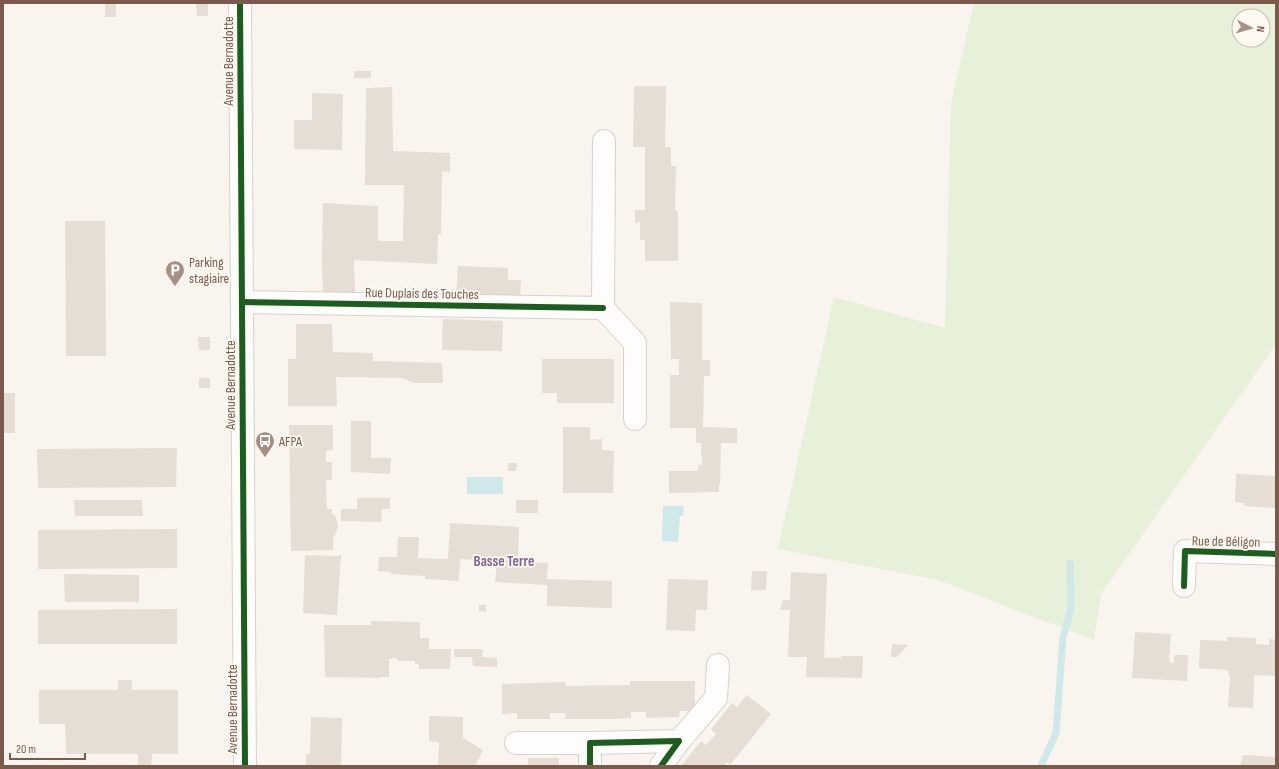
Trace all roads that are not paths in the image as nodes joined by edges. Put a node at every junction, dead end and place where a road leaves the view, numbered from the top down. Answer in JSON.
{"nodes":[{"id":1,"x":240,"y":3,"type":"edge"},
{"id":2,"x":604,"y":141,"type":"dead end"},
{"id":3,"x":242,"y":302,"type":"junction"},
{"id":4,"x":603,"y":308,"type":"junction"},
{"id":5,"x":635,"y":419,"type":"dead end"},
{"id":6,"x":1276,"y":554,"type":"edge"},
{"id":7,"x":1184,"y":586,"type":"dead end"},
{"id":8,"x":718,"y":665,"type":"dead end"},
{"id":9,"x":679,"y":741,"type":"junction"},
{"id":10,"x":516,"y":743,"type":"dead end"},
{"id":11,"x":590,"y":743,"type":"junction"},
{"id":12,"x":245,"y":766,"type":"edge"},
{"id":13,"x":590,"y":766,"type":"edge"},
{"id":14,"x":661,"y":766,"type":"edge"}],
"edges":[{"from":1,"to":3,"type":"street","name":"Avenue Bernadotte"},
{"from":2,"to":4,"type":"street"},
{"from":3,"to":4,"type":"street","name":"Rue Duplais des Touches"},
{"from":3,"to":12,"type":"street","name":"Avenue Bernadotte"},
{"from":4,"to":5,"type":"street"},
{"from":6,"to":7,"type":"street","name":"Rue de Béligon"},
{"from":8,"to":9,"type":"street"},
{"from":9,"to":11,"type":"street"},
{"from":9,"to":14,"type":"street"},
{"from":10,"to":11,"type":"street"},
{"from":11,"to":13,"type":"street"}]}
